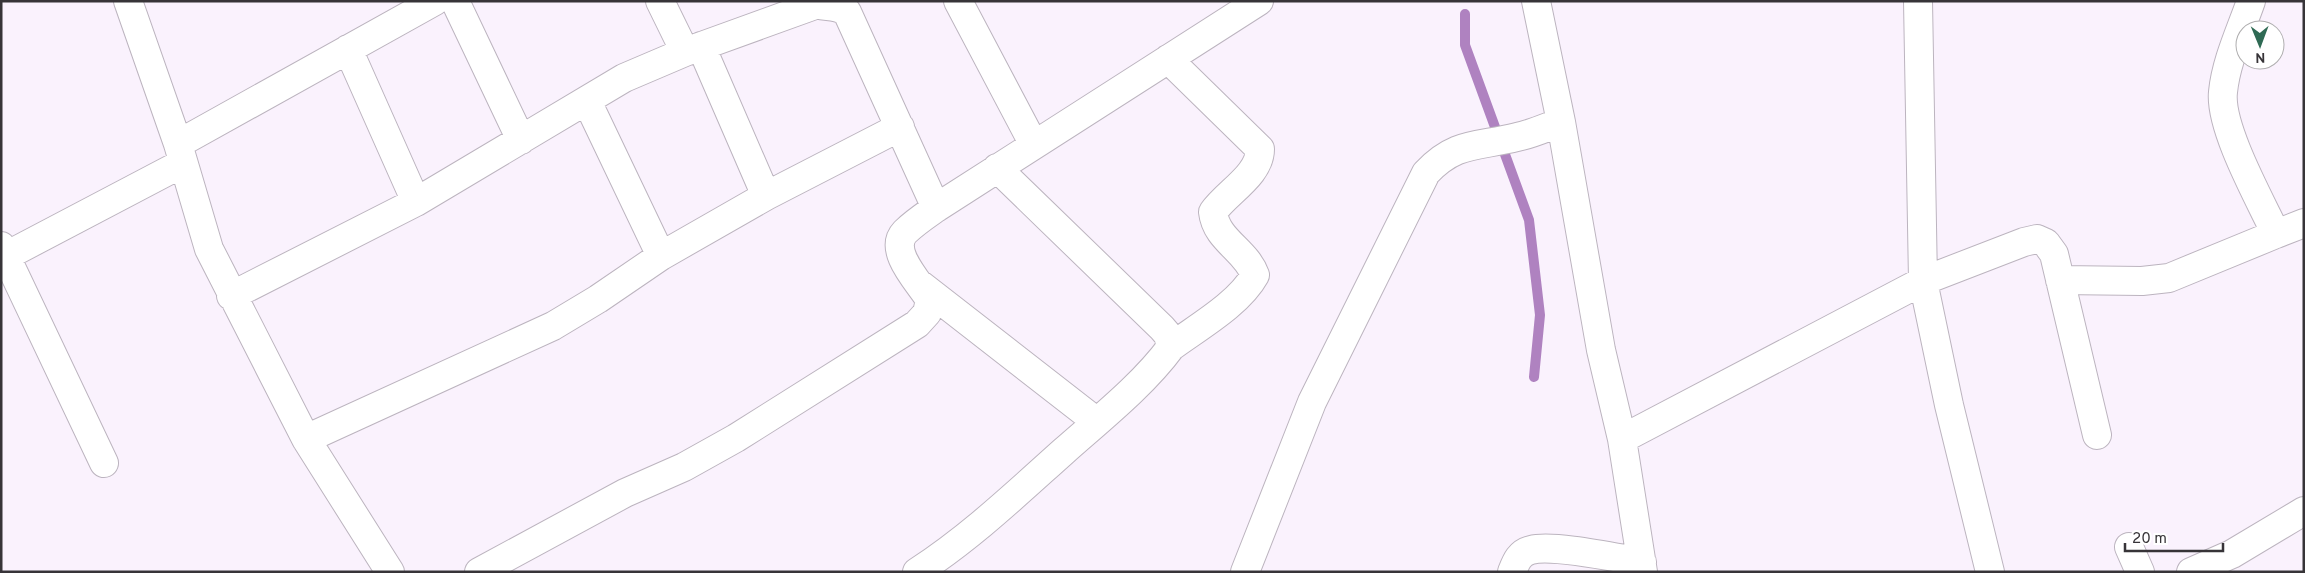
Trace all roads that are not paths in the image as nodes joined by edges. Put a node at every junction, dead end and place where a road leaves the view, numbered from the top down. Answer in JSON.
{"nodes":[{"id":1,"x":128,"y":1,"type":"edge"},
{"id":2,"x":435,"y":1,"type":"edge"},
{"id":3,"x":455,"y":1,"type":"edge"},
{"id":4,"x":660,"y":1,"type":"edge"},
{"id":5,"x":958,"y":1,"type":"edge"},
{"id":6,"x":1259,"y":1,"type":"edge"},
{"id":7,"x":1536,"y":1,"type":"edge"},
{"id":8,"x":1918,"y":1,"type":"edge"},
{"id":9,"x":2251,"y":1,"type":"edge"},
{"id":10,"x":813,"y":3,"type":"edge"},
{"id":11,"x":348,"y":49,"type":"junction"},
{"id":12,"x":693,"y":49,"type":"junction"},
{"id":13,"x":1168,"y":59,"type":"junction"},
{"id":14,"x":587,"y":101,"type":"junction"},
{"id":15,"x":1561,"y":122,"type":"junction"},
{"id":16,"x":900,"y":127,"type":"junction"},
{"id":17,"x":521,"y":140,"type":"junction"},
{"id":18,"x":1034,"y":144,"type":"junction"},
{"id":19,"x":180,"y":153,"type":"junction"},
{"id":20,"x":998,"y":168,"type":"junction"},
{"id":21,"x":766,"y":196,"type":"junction"},
{"id":22,"x":416,"y":202,"type":"junction"},
{"id":23,"x":936,"y":208,"type":"junction"},
{"id":24,"x":2304,"y":223,"type":"edge"},
{"id":25,"x":2276,"y":234,"type":"junction"},
{"id":26,"x":3,"y":254,"type":"edge"},
{"id":27,"x":661,"y":256,"type":"junction"},
{"id":28,"x":2060,"y":280,"type":"junction"},
{"id":29,"x":1923,"y":281,"type":"junction"},
{"id":30,"x":921,"y":285,"type":"junction"},
{"id":31,"x":231,"y":296,"type":"junction"},
{"id":32,"x":1171,"y":347,"type":"junction"},
{"id":33,"x":1097,"y":422,"type":"junction"},
{"id":34,"x":2097,"y":435,"type":"dead end"},
{"id":35,"x":1622,"y":438,"type":"junction"},
{"id":36,"x":306,"y":439,"type":"junction"},
{"id":37,"x":104,"y":463,"type":"dead end"},
{"id":38,"x":2304,"y":511,"type":"edge"},
{"id":39,"x":2129,"y":547,"type":"dead end"},
{"id":40,"x":510,"y":564,"type":"edge"},
{"id":41,"x":1643,"y":567,"type":"edge"},
{"id":42,"x":390,"y":572,"type":"edge"},
{"id":43,"x":478,"y":572,"type":"edge"},
{"id":44,"x":917,"y":572,"type":"edge"},
{"id":45,"x":1245,"y":572,"type":"edge"},
{"id":46,"x":1512,"y":572,"type":"edge"},
{"id":47,"x":1990,"y":572,"type":"edge"},
{"id":48,"x":2140,"y":572,"type":"edge"},
{"id":49,"x":2191,"y":572,"type":"edge"}],
"edges":[{"from":1,"to":19,"type":"street"},
{"from":2,"to":11,"type":"street"},
{"from":3,"to":17,"type":"street"},
{"from":4,"to":12,"type":"street"},
{"from":5,"to":18,"type":"street"},
{"from":6,"to":13,"type":"street"},
{"from":7,"to":15,"type":"street"},
{"from":8,"to":29,"type":"street"},
{"from":9,"to":25,"type":"street"},
{"from":10,"to":12,"type":"street"},
{"from":10,"to":16,"type":"street"},
{"from":11,"to":19,"type":"street"},
{"from":11,"to":22,"type":"street"},
{"from":12,"to":14,"type":"street"},
{"from":12,"to":21,"type":"street"},
{"from":13,"to":18,"type":"street"},
{"from":13,"to":32,"type":"street"},
{"from":14,"to":17,"type":"street"},
{"from":14,"to":27,"type":"street"},
{"from":15,"to":35,"type":"street"},
{"from":15,"to":45,"type":"street"},
{"from":16,"to":21,"type":"street"},
{"from":16,"to":23,"type":"street"},
{"from":17,"to":22,"type":"street"},
{"from":18,"to":20,"type":"street"},
{"from":19,"to":26,"type":"street"},
{"from":19,"to":31,"type":"street"},
{"from":20,"to":23,"type":"street"},
{"from":20,"to":32,"type":"street"},
{"from":21,"to":27,"type":"street"},
{"from":22,"to":31,"type":"street"},
{"from":23,"to":30,"type":"street"},
{"from":24,"to":25,"type":"street"},
{"from":25,"to":28,"type":"street"},
{"from":26,"to":37,"type":"street"},
{"from":27,"to":36,"type":"street"},
{"from":28,"to":29,"type":"street"},
{"from":28,"to":34,"type":"street"},
{"from":29,"to":35,"type":"street"},
{"from":29,"to":47,"type":"street"},
{"from":30,"to":33,"type":"street"},
{"from":30,"to":40,"type":"street"},
{"from":31,"to":36,"type":"street"},
{"from":32,"to":33,"type":"street"},
{"from":33,"to":44,"type":"street"},
{"from":35,"to":41,"type":"street"},
{"from":36,"to":42,"type":"street"},
{"from":38,"to":49,"type":"street"},
{"from":39,"to":48,"type":"street"},
{"from":40,"to":43,"type":"street"},
{"from":41,"to":46,"type":"street"}]}
